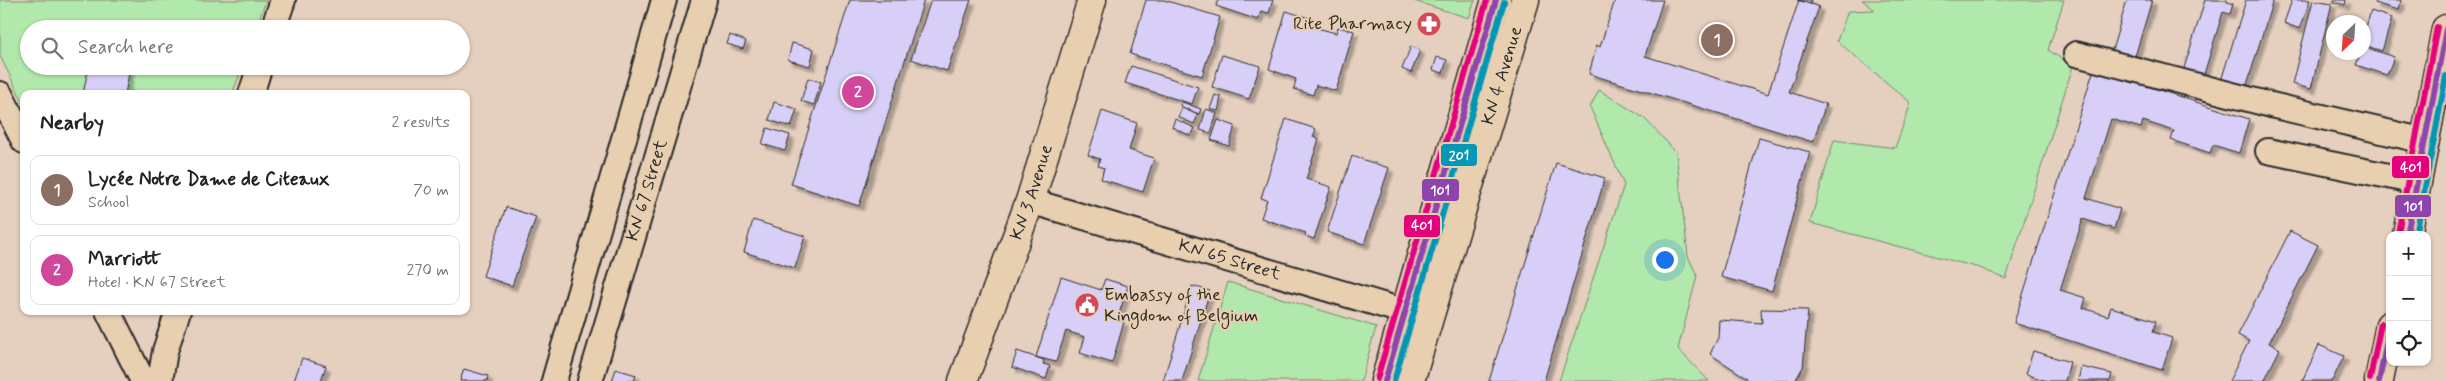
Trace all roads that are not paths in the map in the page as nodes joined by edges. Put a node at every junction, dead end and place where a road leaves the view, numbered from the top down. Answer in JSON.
{"nodes":[{"id":1,"x":282,"y":0,"type":"edge"},
{"id":2,"x":664,"y":0,"type":"edge"},
{"id":3,"x":704,"y":0,"type":"edge"},
{"id":4,"x":1092,"y":0,"type":"edge"},
{"id":5,"x":1496,"y":0,"type":"edge"},
{"id":6,"x":1525,"y":0,"type":"edge"},
{"id":7,"x":276,"y":20,"type":"edge"},
{"id":8,"x":2446,"y":29,"type":"edge"},
{"id":9,"x":2076,"y":54,"type":"dead end"},
{"id":10,"x":257,"y":75,"type":"edge"},
{"id":11,"x":252,"y":90,"type":"edge"},
{"id":12,"x":0,"y":94,"type":"edge"},
{"id":13,"x":2439,"y":106,"type":"edge"},
{"id":14,"x":20,"y":134,"type":"edge"},
{"id":15,"x":2425,"y":141,"type":"junction"},
{"id":16,"x":2268,"y":151,"type":"dead end"},
{"id":17,"x":1463,"y":155,"type":"junction"},
{"id":18,"x":2417,"y":182,"type":"junction"},
{"id":19,"x":1030,"y":201,"type":"junction"},
{"id":20,"x":2408,"y":231,"type":"edge"},
{"id":21,"x":110,"y":315,"type":"edge"},
{"id":22,"x":177,"y":315,"type":"edge"},
{"id":23,"x":1416,"y":315,"type":"junction"},
{"id":24,"x":2386,"y":345,"type":"edge"},
{"id":25,"x":142,"y":381,"type":"edge"},
{"id":26,"x":160,"y":381,"type":"edge"},
{"id":27,"x":554,"y":381,"type":"edge"},
{"id":28,"x":590,"y":381,"type":"edge"},
{"id":29,"x":963,"y":381,"type":"edge"},
{"id":30,"x":1384,"y":381,"type":"edge"},
{"id":31,"x":1410,"y":381,"type":"edge"},
{"id":32,"x":2379,"y":381,"type":"edge"}],
"edges":[{"from":1,"to":7,"type":"street"},
{"from":2,"to":27,"type":"street","name":"KN 67 Street"},
{"from":3,"to":28,"type":"street","name":"KN 67 Street"},
{"from":4,"to":19,"type":"main road","name":"KN 3 Avenue"},
{"from":5,"to":17,"type":"main road","name":"KN 4 Avenue"},
{"from":6,"to":17,"type":"main road","name":"KN 4 Avenue"},
{"from":8,"to":13,"type":"main road"},
{"from":9,"to":15,"type":"street"},
{"from":10,"to":11,"type":"street"},
{"from":12,"to":14,"type":"street"},
{"from":13,"to":15,"type":"main road"},
{"from":15,"to":18,"type":"main road"},
{"from":16,"to":18,"type":"street"},
{"from":17,"to":23,"type":"main road","name":"KN 4 Avenue"},
{"from":18,"to":20,"type":"main road"},
{"from":19,"to":23,"type":"street","name":"KN 65 Street"},
{"from":19,"to":29,"type":"main road","name":"KN 3 Avenue"},
{"from":21,"to":25,"type":"street"},
{"from":22,"to":26,"type":"street"},
{"from":23,"to":30,"type":"main road","name":"KN 4 Avenue"},
{"from":23,"to":31,"type":"main road","name":"KN 4 Avenue"},
{"from":24,"to":32,"type":"main road"}]}
